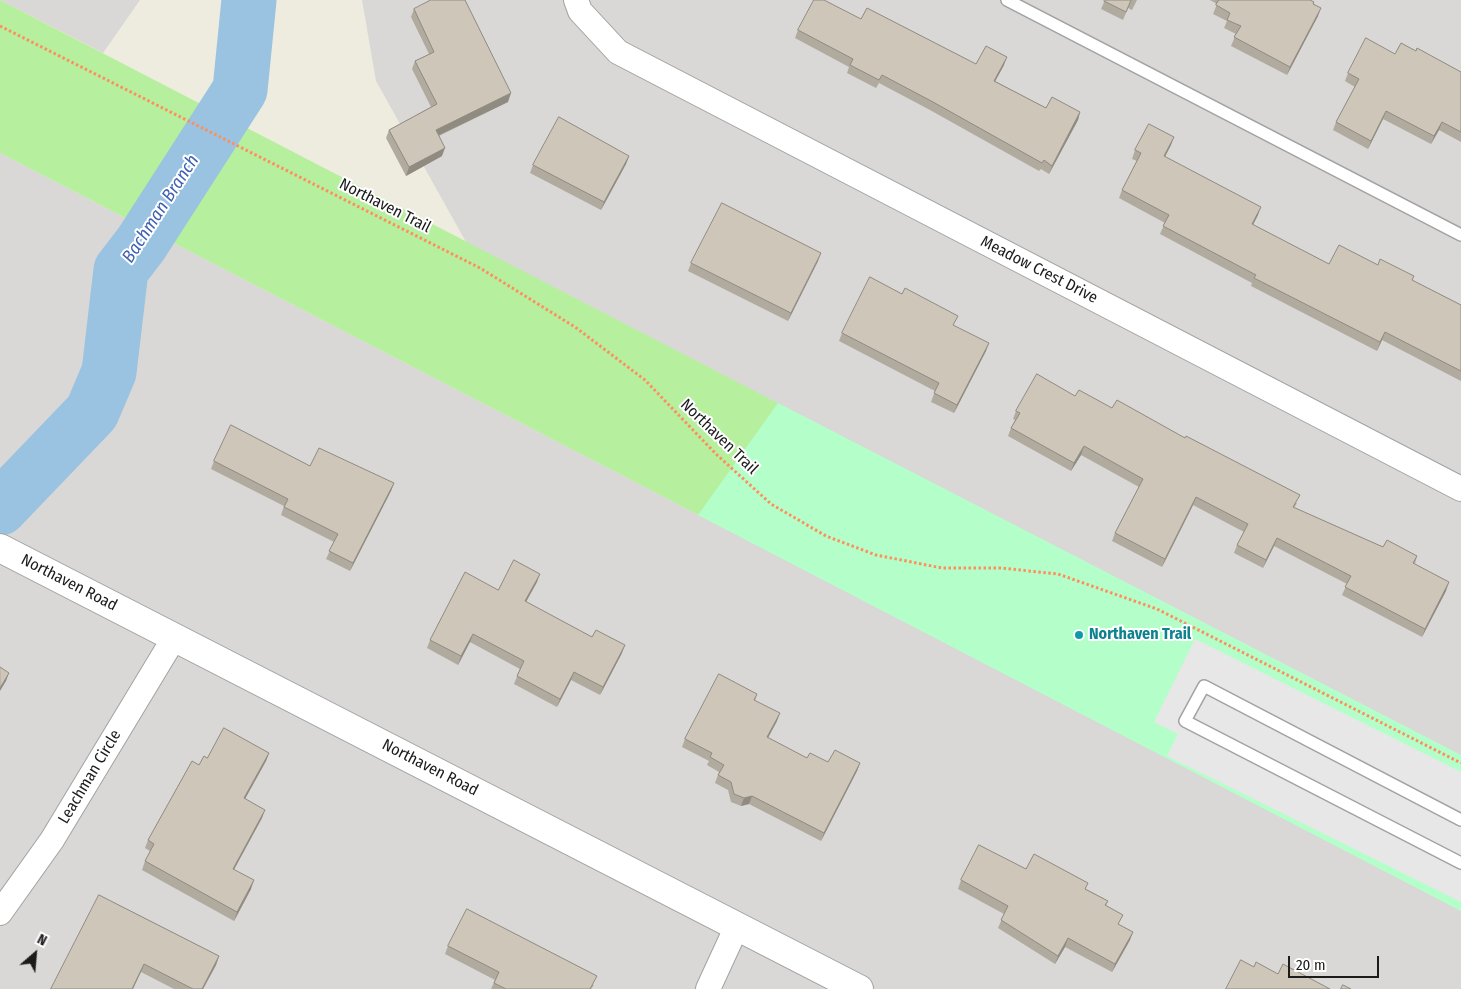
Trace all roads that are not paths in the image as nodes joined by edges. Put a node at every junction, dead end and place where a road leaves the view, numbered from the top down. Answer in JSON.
{"nodes":[{"id":1,"x":576,"y":0,"type":"edge"},
{"id":2,"x":1007,"y":0,"type":"edge"},
{"id":3,"x":1461,"y":235,"type":"edge"},
{"id":4,"x":1461,"y":489,"type":"edge"},
{"id":5,"x":0,"y":548,"type":"edge"},
{"id":6,"x":174,"y":638,"type":"junction"},
{"id":7,"x":1461,"y":820,"type":"edge"},
{"id":8,"x":1461,"y":864,"type":"edge"},
{"id":9,"x":0,"y":913,"type":"edge"},
{"id":10,"x":737,"y":926,"type":"junction"},
{"id":11,"x":708,"y":989,"type":"edge"},
{"id":12,"x":859,"y":989,"type":"edge"}],
"edges":[{"from":1,"to":4,"type":"street","name":"Meadow Crest Drive"},
{"from":2,"to":3,"type":"lane"},
{"from":5,"to":6,"type":"street","name":"Northaven Road"},
{"from":6,"to":9,"type":"street","name":"Leachman Circle"},
{"from":6,"to":10,"type":"street","name":"Northaven Road"},
{"from":7,"to":8,"type":"lane"},
{"from":10,"to":11,"type":"street"},
{"from":10,"to":12,"type":"street","name":"Northaven Road"}]}
